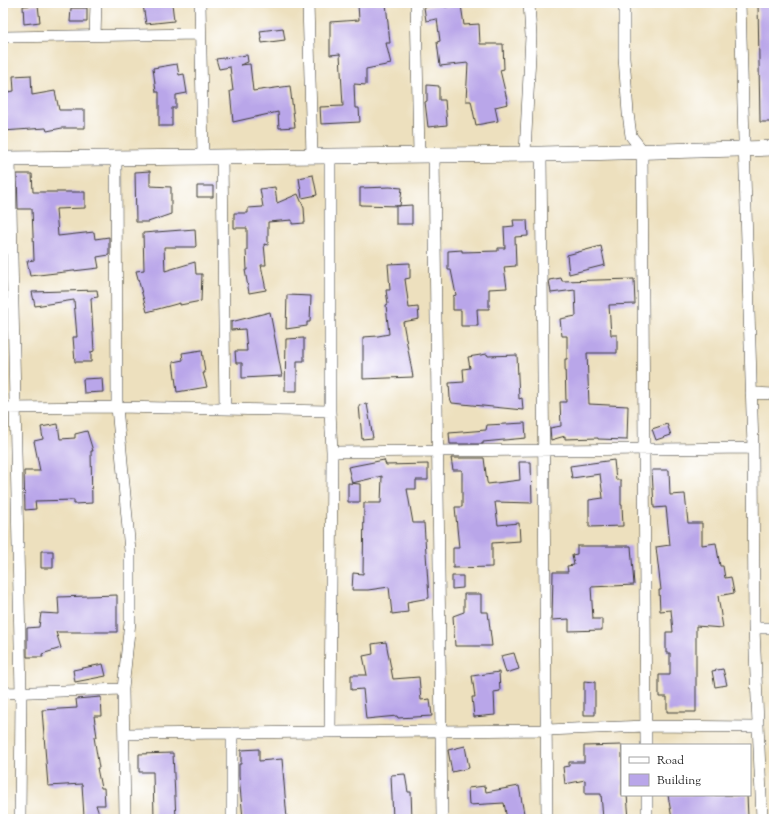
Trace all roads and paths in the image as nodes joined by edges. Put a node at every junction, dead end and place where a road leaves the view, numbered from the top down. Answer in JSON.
{"nodes":[{"id":1,"x":96,"y":3,"type":"edge"},
{"id":2,"x":200,"y":3,"type":"edge"},
{"id":3,"x":308,"y":3,"type":"edge"},
{"id":4,"x":416,"y":3,"type":"edge"},
{"id":5,"x":529,"y":3,"type":"edge"},
{"id":6,"x":624,"y":3,"type":"edge"},
{"id":7,"x":740,"y":3,"type":"edge"},
{"id":8,"x":200,"y":34,"type":"junction"},
{"id":9,"x":96,"y":36,"type":"junction"},
{"id":10,"x":3,"y":37,"type":"edge"},
{"id":11,"x":743,"y":148,"type":"junction"},
{"id":12,"x":774,"y":148,"type":"edge"},
{"id":13,"x":642,"y":150,"type":"junction"},
{"id":14,"x":525,"y":153,"type":"junction"},
{"id":15,"x":434,"y":154,"type":"junction"},
{"id":16,"x":541,"y":154,"type":"junction"},
{"id":17,"x":330,"y":155,"type":"junction"},
{"id":18,"x":419,"y":155,"type":"junction"},
{"id":19,"x":203,"y":156,"type":"junction"},
{"id":20,"x":222,"y":156,"type":"junction"},
{"id":21,"x":312,"y":156,"type":"junction"},
{"id":22,"x":116,"y":158,"type":"junction"},
{"id":23,"x":7,"y":159,"type":"edge"},
{"id":24,"x":751,"y":393,"type":"junction"},
{"id":25,"x":774,"y":394,"type":"edge"},
{"id":26,"x":117,"y":407,"type":"junction"},
{"id":27,"x":9,"y":408,"type":"edge"},
{"id":28,"x":225,"y":409,"type":"junction"},
{"id":29,"x":330,"y":411,"type":"junction"},
{"id":30,"x":644,"y":448,"type":"junction"},
{"id":31,"x":754,"y":448,"type":"junction"},
{"id":32,"x":544,"y":450,"type":"junction"},
{"id":33,"x":332,"y":452,"type":"junction"},
{"id":34,"x":439,"y":453,"type":"junction"},
{"id":35,"x":754,"y":628,"type":"junction"},
{"id":36,"x":774,"y":628,"type":"edge"},
{"id":37,"x":123,"y":689,"type":"junction"},
{"id":38,"x":3,"y":693,"type":"edge"},
{"id":39,"x":21,"y":693,"type":"junction"},
{"id":40,"x":646,"y":726,"type":"junction"},
{"id":41,"x":757,"y":727,"type":"junction"},
{"id":42,"x":442,"y":730,"type":"junction"},
{"id":43,"x":547,"y":730,"type":"junction"},
{"id":44,"x":330,"y":732,"type":"junction"},
{"id":45,"x":232,"y":733,"type":"junction"},
{"id":46,"x":124,"y":734,"type":"junction"},
{"id":47,"x":646,"y":744,"type":"edge"},
{"id":48,"x":647,"y":796,"type":"edge"},
{"id":49,"x":20,"y":819,"type":"edge"},
{"id":50,"x":125,"y":819,"type":"edge"},
{"id":51,"x":232,"y":819,"type":"edge"},
{"id":52,"x":442,"y":819,"type":"edge"},
{"id":53,"x":547,"y":819,"type":"edge"},
{"id":54,"x":647,"y":819,"type":"edge"},
{"id":55,"x":762,"y":819,"type":"edge"}],
"edges":[{"from":1,"to":9,"type":"street"},
{"from":2,"to":8,"type":"street"},
{"from":3,"to":21,"type":"street"},
{"from":4,"to":18,"type":"street"},
{"from":5,"to":14,"type":"street"},
{"from":6,"to":13,"type":"street"},
{"from":7,"to":11,"type":"street"},
{"from":8,"to":9,"type":"street"},
{"from":8,"to":19,"type":"street"},
{"from":9,"to":10,"type":"street"},
{"from":11,"to":12,"type":"street"},
{"from":11,"to":13,"type":"street"},
{"from":11,"to":24,"type":"street"},
{"from":13,"to":16,"type":"street"},
{"from":13,"to":30,"type":"street"},
{"from":14,"to":15,"type":"street"},
{"from":14,"to":16,"type":"street"},
{"from":15,"to":18,"type":"street"},
{"from":15,"to":34,"type":"street"},
{"from":16,"to":32,"type":"street"},
{"from":17,"to":18,"type":"street"},
{"from":17,"to":21,"type":"street"},
{"from":17,"to":29,"type":"street"},
{"from":19,"to":20,"type":"street"},
{"from":19,"to":22,"type":"street"},
{"from":20,"to":21,"type":"street"},
{"from":20,"to":28,"type":"street"},
{"from":22,"to":23,"type":"street"},
{"from":22,"to":26,"type":"street"},
{"from":23,"to":27,"type":"street"},
{"from":24,"to":25,"type":"street"},
{"from":24,"to":31,"type":"street"},
{"from":26,"to":27,"type":"street"},
{"from":26,"to":28,"type":"street"},
{"from":26,"to":37,"type":"street"},
{"from":27,"to":39,"type":"street"},
{"from":28,"to":29,"type":"street"},
{"from":29,"to":33,"type":"street"},
{"from":30,"to":31,"type":"street"},
{"from":30,"to":32,"type":"street"},
{"from":30,"to":40,"type":"street"},
{"from":31,"to":35,"type":"street"},
{"from":32,"to":34,"type":"street"},
{"from":32,"to":43,"type":"street"},
{"from":33,"to":34,"type":"street"},
{"from":33,"to":44,"type":"street"},
{"from":34,"to":42,"type":"street"},
{"from":35,"to":36,"type":"street"},
{"from":35,"to":41,"type":"street"},
{"from":37,"to":39,"type":"street"},
{"from":37,"to":46,"type":"street"},
{"from":38,"to":39,"type":"street"},
{"from":39,"to":49,"type":"street"},
{"from":40,"to":41,"type":"street"},
{"from":40,"to":43,"type":"street"},
{"from":40,"to":47,"type":"street"},
{"from":41,"to":55,"type":"street"},
{"from":42,"to":43,"type":"street"},
{"from":42,"to":44,"type":"street"},
{"from":42,"to":52,"type":"street"},
{"from":43,"to":53,"type":"street"},
{"from":44,"to":45,"type":"street"},
{"from":45,"to":46,"type":"street"},
{"from":45,"to":51,"type":"street"},
{"from":46,"to":50,"type":"street"},
{"from":48,"to":54,"type":"street"}]}
